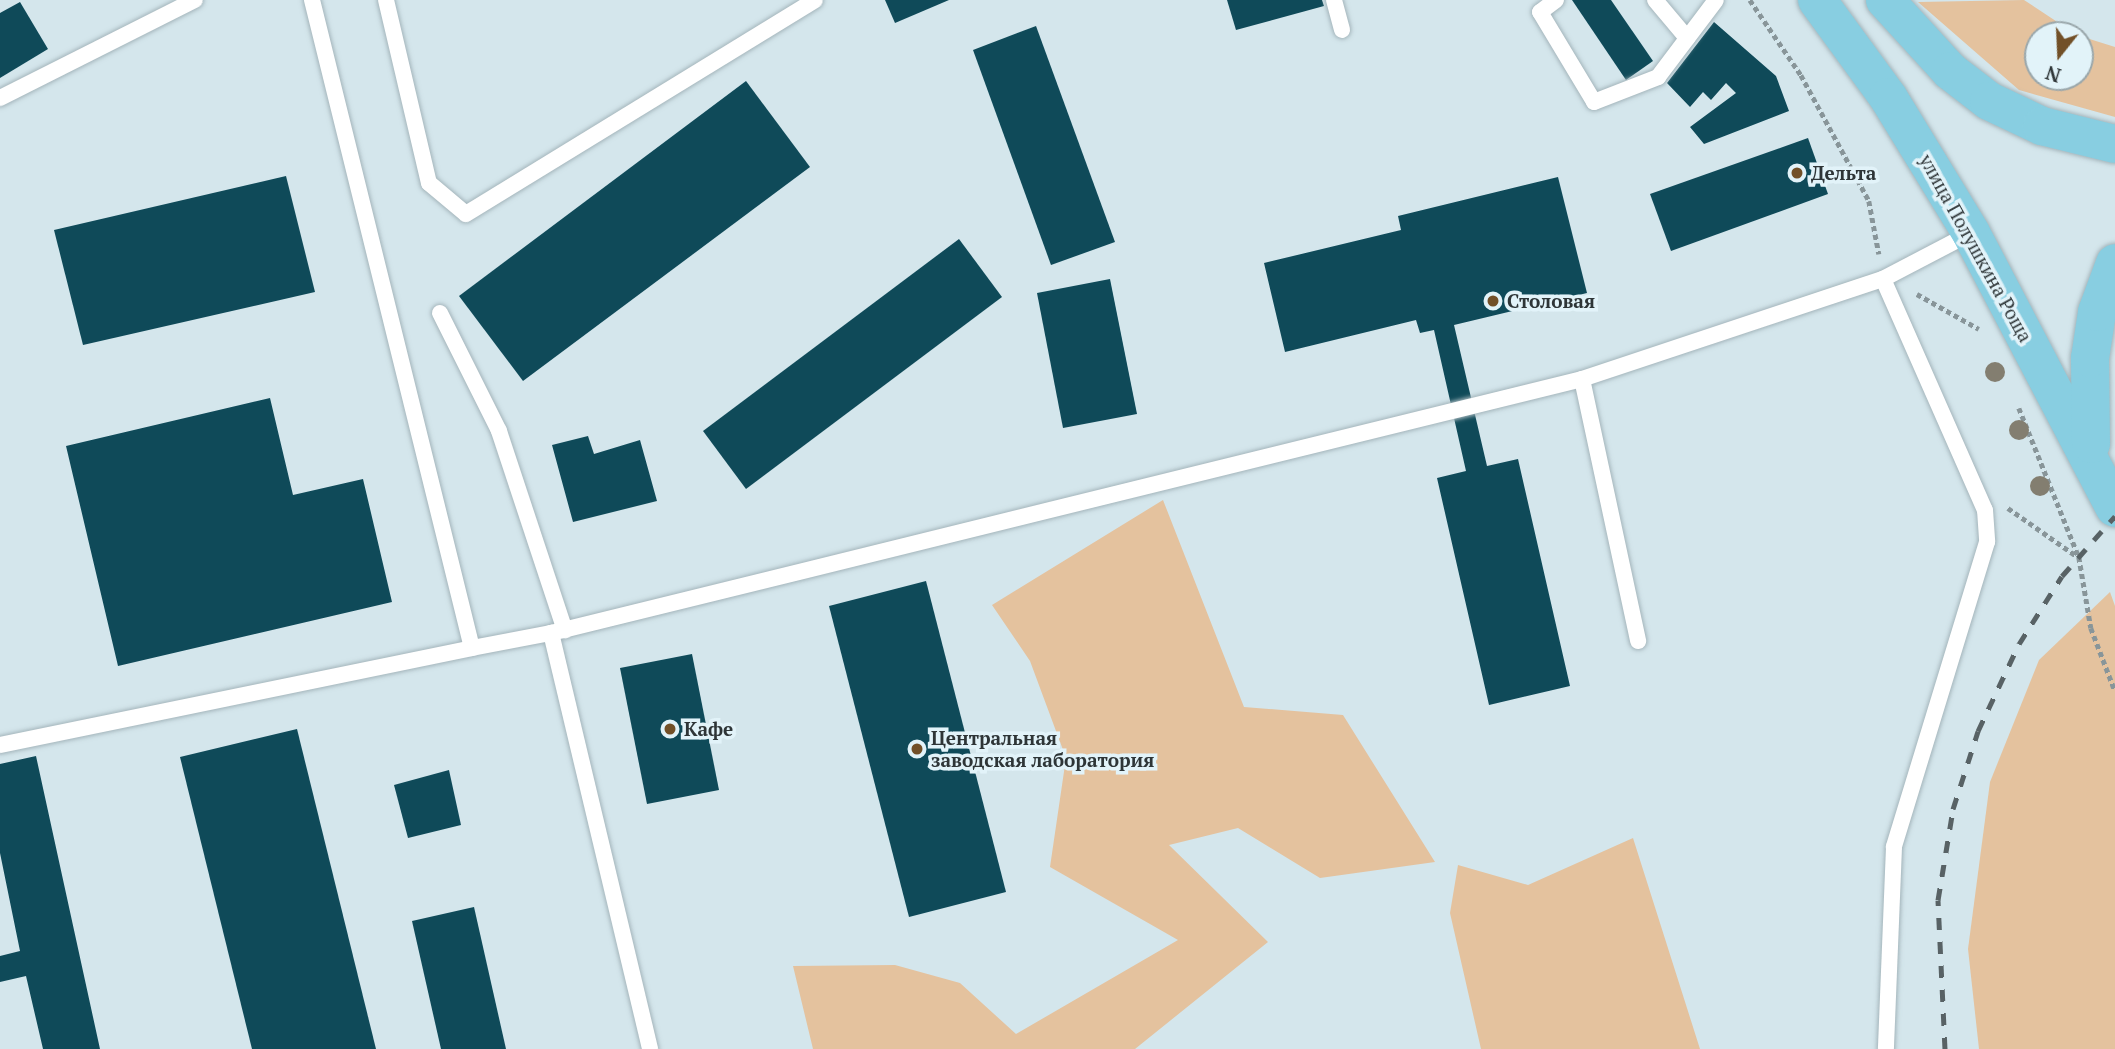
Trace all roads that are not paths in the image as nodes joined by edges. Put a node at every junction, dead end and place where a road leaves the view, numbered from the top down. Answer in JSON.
{"nodes":[{"id":1,"x":195,"y":0,"type":"edge"},
{"id":2,"x":312,"y":0,"type":"edge"},
{"id":3,"x":386,"y":0,"type":"edge"},
{"id":4,"x":816,"y":0,"type":"edge"},
{"id":5,"x":1334,"y":0,"type":"edge"},
{"id":6,"x":1556,"y":0,"type":"edge"},
{"id":7,"x":1655,"y":0,"type":"edge"},
{"id":8,"x":1716,"y":0,"type":"edge"},
{"id":9,"x":1817,"y":0,"type":"edge"},
{"id":10,"x":1885,"y":0,"type":"edge"},
{"id":11,"x":1342,"y":30,"type":"dead end"},
{"id":12,"x":1687,"y":38,"type":"junction"},
{"id":13,"x":0,"y":98,"type":"edge"},
{"id":14,"x":2115,"y":144,"type":"edge"},
{"id":15,"x":1971,"y":233,"type":"junction"},
{"id":16,"x":2115,"y":262,"type":"edge"},
{"id":17,"x":1884,"y":279,"type":"junction"},
{"id":18,"x":440,"y":313,"type":"dead end"},
{"id":19,"x":1582,"y":379,"type":"junction"},
{"id":20,"x":2092,"y":456,"type":"junction"},
{"id":21,"x":2115,"y":508,"type":"edge"},
{"id":22,"x":558,"y":631,"type":"junction"},
{"id":23,"x":1638,"y":641,"type":"dead end"},
{"id":24,"x":472,"y":648,"type":"junction"},
{"id":25,"x":0,"y":745,"type":"edge"},
{"id":26,"x":650,"y":1049,"type":"edge"},
{"id":27,"x":1886,"y":1049,"type":"edge"}],
"edges":[{"from":1,"to":13,"type":"lane"},
{"from":2,"to":24,"type":"lane"},
{"from":3,"to":4,"type":"lane"},
{"from":5,"to":11,"type":"lane"},
{"from":6,"to":12,"type":"lane"},
{"from":7,"to":12,"type":"lane"},
{"from":8,"to":12,"type":"lane"},
{"from":9,"to":15,"type":"main road","name":"улица Полушкина Роща"},
{"from":10,"to":14,"type":"main road"},
{"from":15,"to":17,"type":"lane"},
{"from":15,"to":20,"type":"main road","name":"улица Полушкина Роща"},
{"from":16,"to":20,"type":"main road"},
{"from":17,"to":19,"type":"lane"},
{"from":17,"to":27,"type":"lane"},
{"from":18,"to":22,"type":"lane"},
{"from":19,"to":22,"type":"lane"},
{"from":19,"to":23,"type":"lane"},
{"from":20,"to":21,"type":"main road","name":"улица Полушкина Роща"},
{"from":22,"to":24,"type":"lane"},
{"from":22,"to":26,"type":"lane"},
{"from":24,"to":25,"type":"lane"}]}
